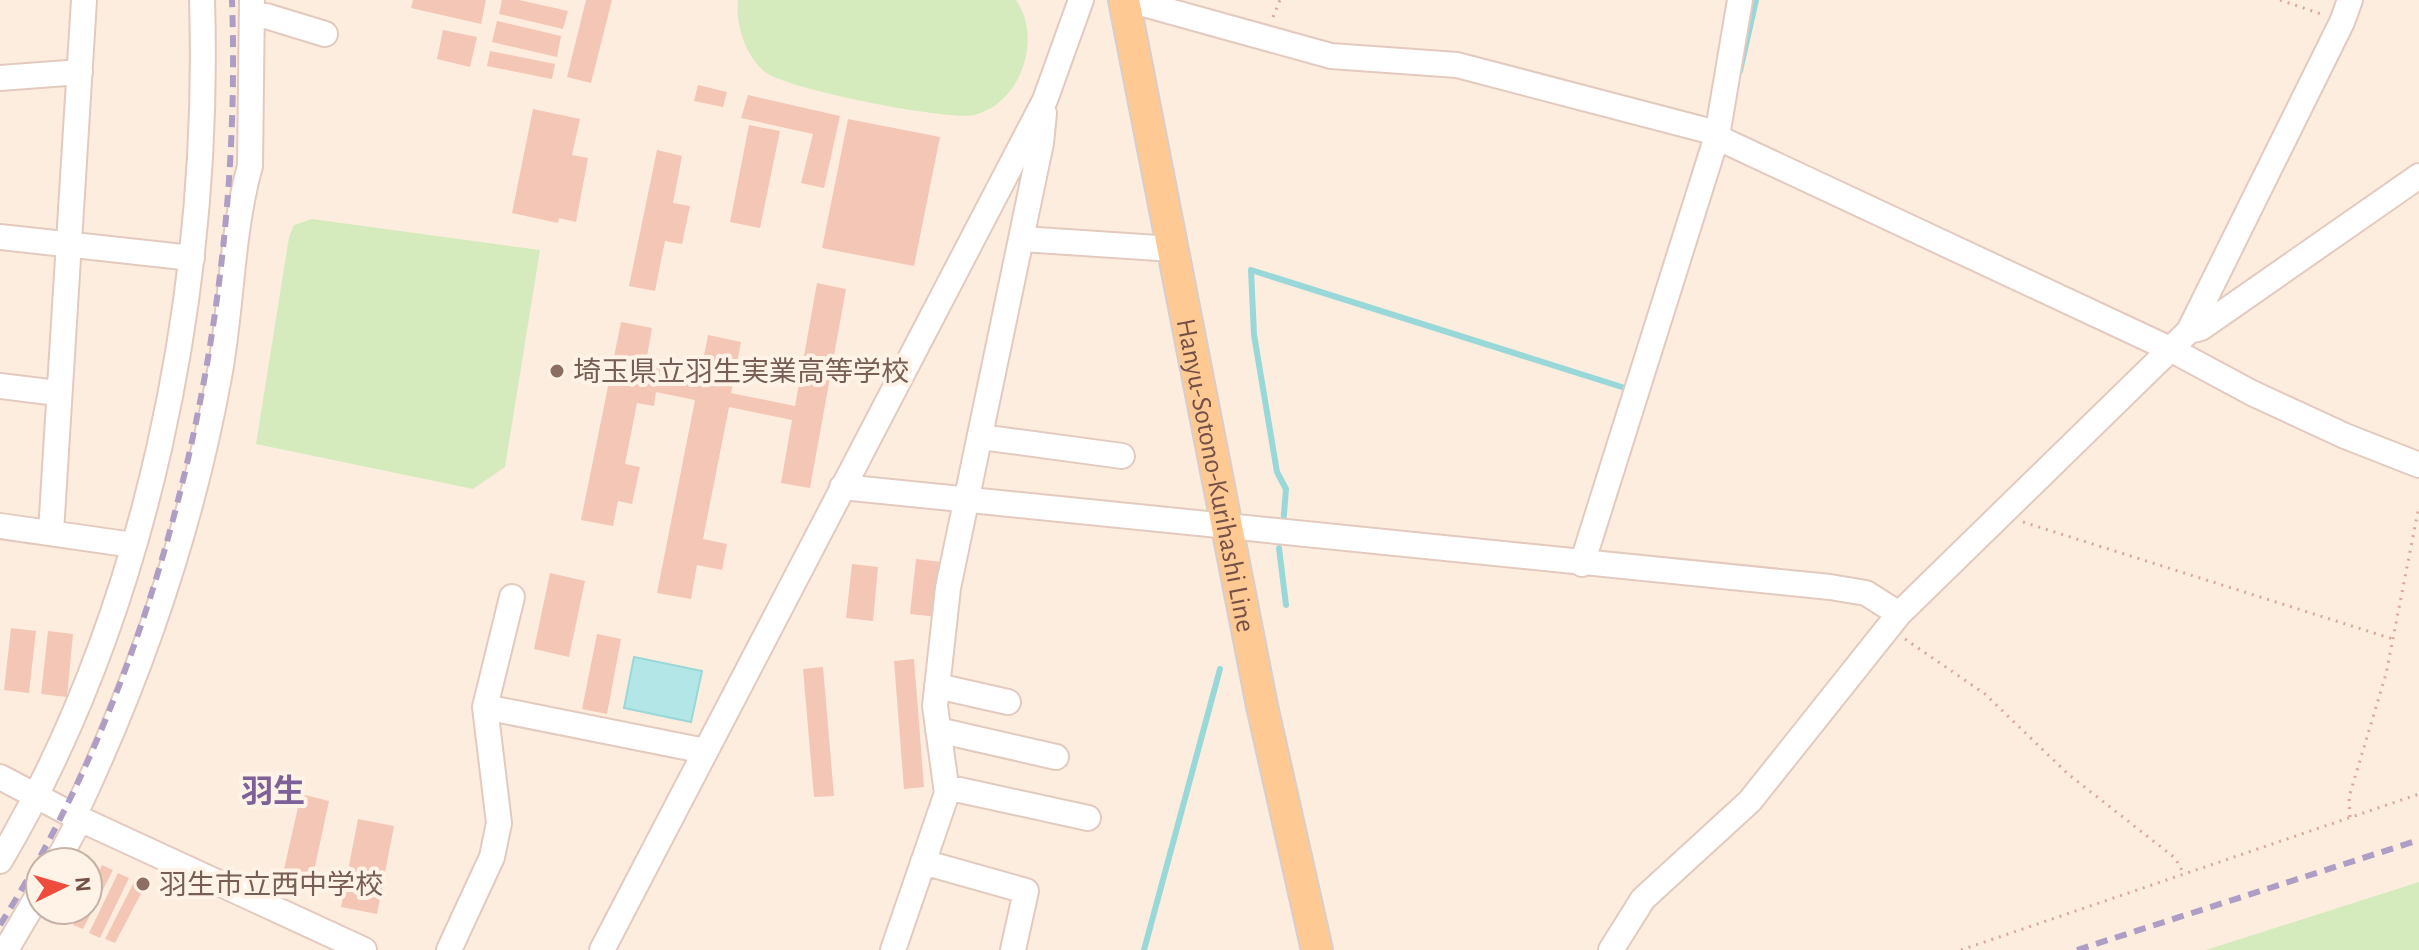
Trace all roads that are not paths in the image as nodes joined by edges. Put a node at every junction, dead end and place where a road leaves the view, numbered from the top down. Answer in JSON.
{"nodes":[{"id":1,"x":84,"y":0,"type":"edge"},
{"id":2,"x":202,"y":0,"type":"edge"},
{"id":3,"x":1081,"y":0,"type":"edge"},
{"id":4,"x":1126,"y":0,"type":"edge"},
{"id":5,"x":1740,"y":0,"type":"edge"},
{"id":6,"x":252,"y":8,"type":"edge"},
{"id":7,"x":2346,"y":11,"type":"edge"},
{"id":8,"x":325,"y":34,"type":"dead end"},
{"id":9,"x":80,"y":72,"type":"junction"},
{"id":10,"x":0,"y":78,"type":"edge"},
{"id":11,"x":1045,"y":100,"type":"junction"},
{"id":12,"x":1717,"y":136,"type":"junction"},
{"id":13,"x":2419,"y":176,"type":"edge"},
{"id":14,"x":0,"y":237,"type":"edge"},
{"id":15,"x":1022,"y":239,"type":"junction"},
{"id":16,"x":68,"y":244,"type":"junction"},
{"id":17,"x":1173,"y":249,"type":"junction"},
{"id":18,"x":192,"y":258,"type":"junction"},
{"id":19,"x":2189,"y":331,"type":"junction"},
{"id":20,"x":2172,"y":350,"type":"junction"},
{"id":21,"x":0,"y":386,"type":"edge"},
{"id":22,"x":57,"y":393,"type":"junction"},
{"id":23,"x":981,"y":437,"type":"junction"},
{"id":24,"x":1122,"y":456,"type":"dead end"},
{"id":25,"x":2419,"y":465,"type":"edge"},
{"id":26,"x":842,"y":487,"type":"junction"},
{"id":27,"x":968,"y":500,"type":"junction"},
{"id":28,"x":0,"y":526,"type":"edge"},
{"id":29,"x":1227,"y":528,"type":"junction"},
{"id":30,"x":51,"y":532,"type":"junction"},
{"id":31,"x":133,"y":545,"type":"junction"},
{"id":32,"x":1582,"y":564,"type":"junction"},
{"id":33,"x":512,"y":597,"type":"dead end"},
{"id":34,"x":1894,"y":621,"type":"junction"},
{"id":35,"x":937,"y":686,"type":"junction"},
{"id":36,"x":1008,"y":702,"type":"dead end"},
{"id":37,"x":485,"y":707,"type":"junction"},
{"id":38,"x":938,"y":730,"type":"junction"},
{"id":39,"x":705,"y":751,"type":"junction"},
{"id":40,"x":1056,"y":757,"type":"dead end"},
{"id":41,"x":0,"y":777,"type":"edge"},
{"id":42,"x":946,"y":787,"type":"junction"},
{"id":43,"x":38,"y":796,"type":"junction"},
{"id":44,"x":77,"y":818,"type":"junction"},
{"id":45,"x":1088,"y":818,"type":"dead end"},
{"id":46,"x":64,"y":846,"type":"edge"},
{"id":47,"x":0,"y":861,"type":"edge"},
{"id":48,"x":923,"y":862,"type":"junction"},
{"id":49,"x":24,"y":919,"type":"edge"},
{"id":50,"x":6,"y":950,"type":"edge"},
{"id":51,"x":364,"y":950,"type":"edge"},
{"id":52,"x":449,"y":950,"type":"edge"},
{"id":53,"x":602,"y":950,"type":"edge"},
{"id":54,"x":893,"y":950,"type":"edge"},
{"id":55,"x":1013,"y":950,"type":"edge"},
{"id":56,"x":1317,"y":950,"type":"edge"},
{"id":57,"x":1611,"y":950,"type":"edge"}],
"edges":[{"from":1,"to":9,"type":"street"},
{"from":2,"to":18,"type":"street"},
{"from":3,"to":11,"type":"street"},
{"from":4,"to":12,"type":"street"},
{"from":4,"to":17,"type":"main road","name":"Hanyu-Sotono-Kurihashi Line"},
{"from":5,"to":12,"type":"street"},
{"from":6,"to":8,"type":"street"},
{"from":6,"to":44,"type":"street"},
{"from":7,"to":19,"type":"street"},
{"from":9,"to":10,"type":"street"},
{"from":9,"to":16,"type":"street"},
{"from":11,"to":15,"type":"street"},
{"from":11,"to":26,"type":"street"},
{"from":12,"to":20,"type":"street"},
{"from":12,"to":32,"type":"street"},
{"from":13,"to":19,"type":"street"},
{"from":14,"to":16,"type":"street"},
{"from":15,"to":17,"type":"street"},
{"from":15,"to":23,"type":"street"},
{"from":16,"to":18,"type":"street"},
{"from":16,"to":22,"type":"street"},
{"from":17,"to":29,"type":"main road","name":"Hanyu-Sotono-Kurihashi Line"},
{"from":18,"to":31,"type":"street"},
{"from":19,"to":20,"type":"street"},
{"from":20,"to":25,"type":"street"},
{"from":20,"to":34,"type":"street"},
{"from":21,"to":22,"type":"street"},
{"from":22,"to":30,"type":"street"},
{"from":23,"to":24,"type":"street"},
{"from":23,"to":27,"type":"street"},
{"from":26,"to":27,"type":"street"},
{"from":26,"to":39,"type":"street"},
{"from":27,"to":29,"type":"street"},
{"from":27,"to":35,"type":"street"},
{"from":28,"to":30,"type":"street"},
{"from":29,"to":32,"type":"street"},
{"from":29,"to":56,"type":"main road","name":"Hanyu-Sotono-Kurihashi Line"},
{"from":30,"to":31,"type":"street"},
{"from":31,"to":43,"type":"street"},
{"from":32,"to":34,"type":"street"},
{"from":33,"to":37,"type":"street"},
{"from":34,"to":57,"type":"street"},
{"from":35,"to":36,"type":"street"},
{"from":35,"to":38,"type":"street"},
{"from":37,"to":39,"type":"street"},
{"from":37,"to":52,"type":"street"},
{"from":38,"to":40,"type":"street"},
{"from":38,"to":42,"type":"street"},
{"from":39,"to":53,"type":"street"},
{"from":41,"to":43,"type":"street"},
{"from":42,"to":45,"type":"street"},
{"from":42,"to":48,"type":"street"},
{"from":43,"to":44,"type":"street"},
{"from":43,"to":47,"type":"street"},
{"from":44,"to":46,"type":"street"},
{"from":44,"to":51,"type":"street"},
{"from":48,"to":54,"type":"street"},
{"from":48,"to":55,"type":"street"},
{"from":49,"to":50,"type":"street"}]}
